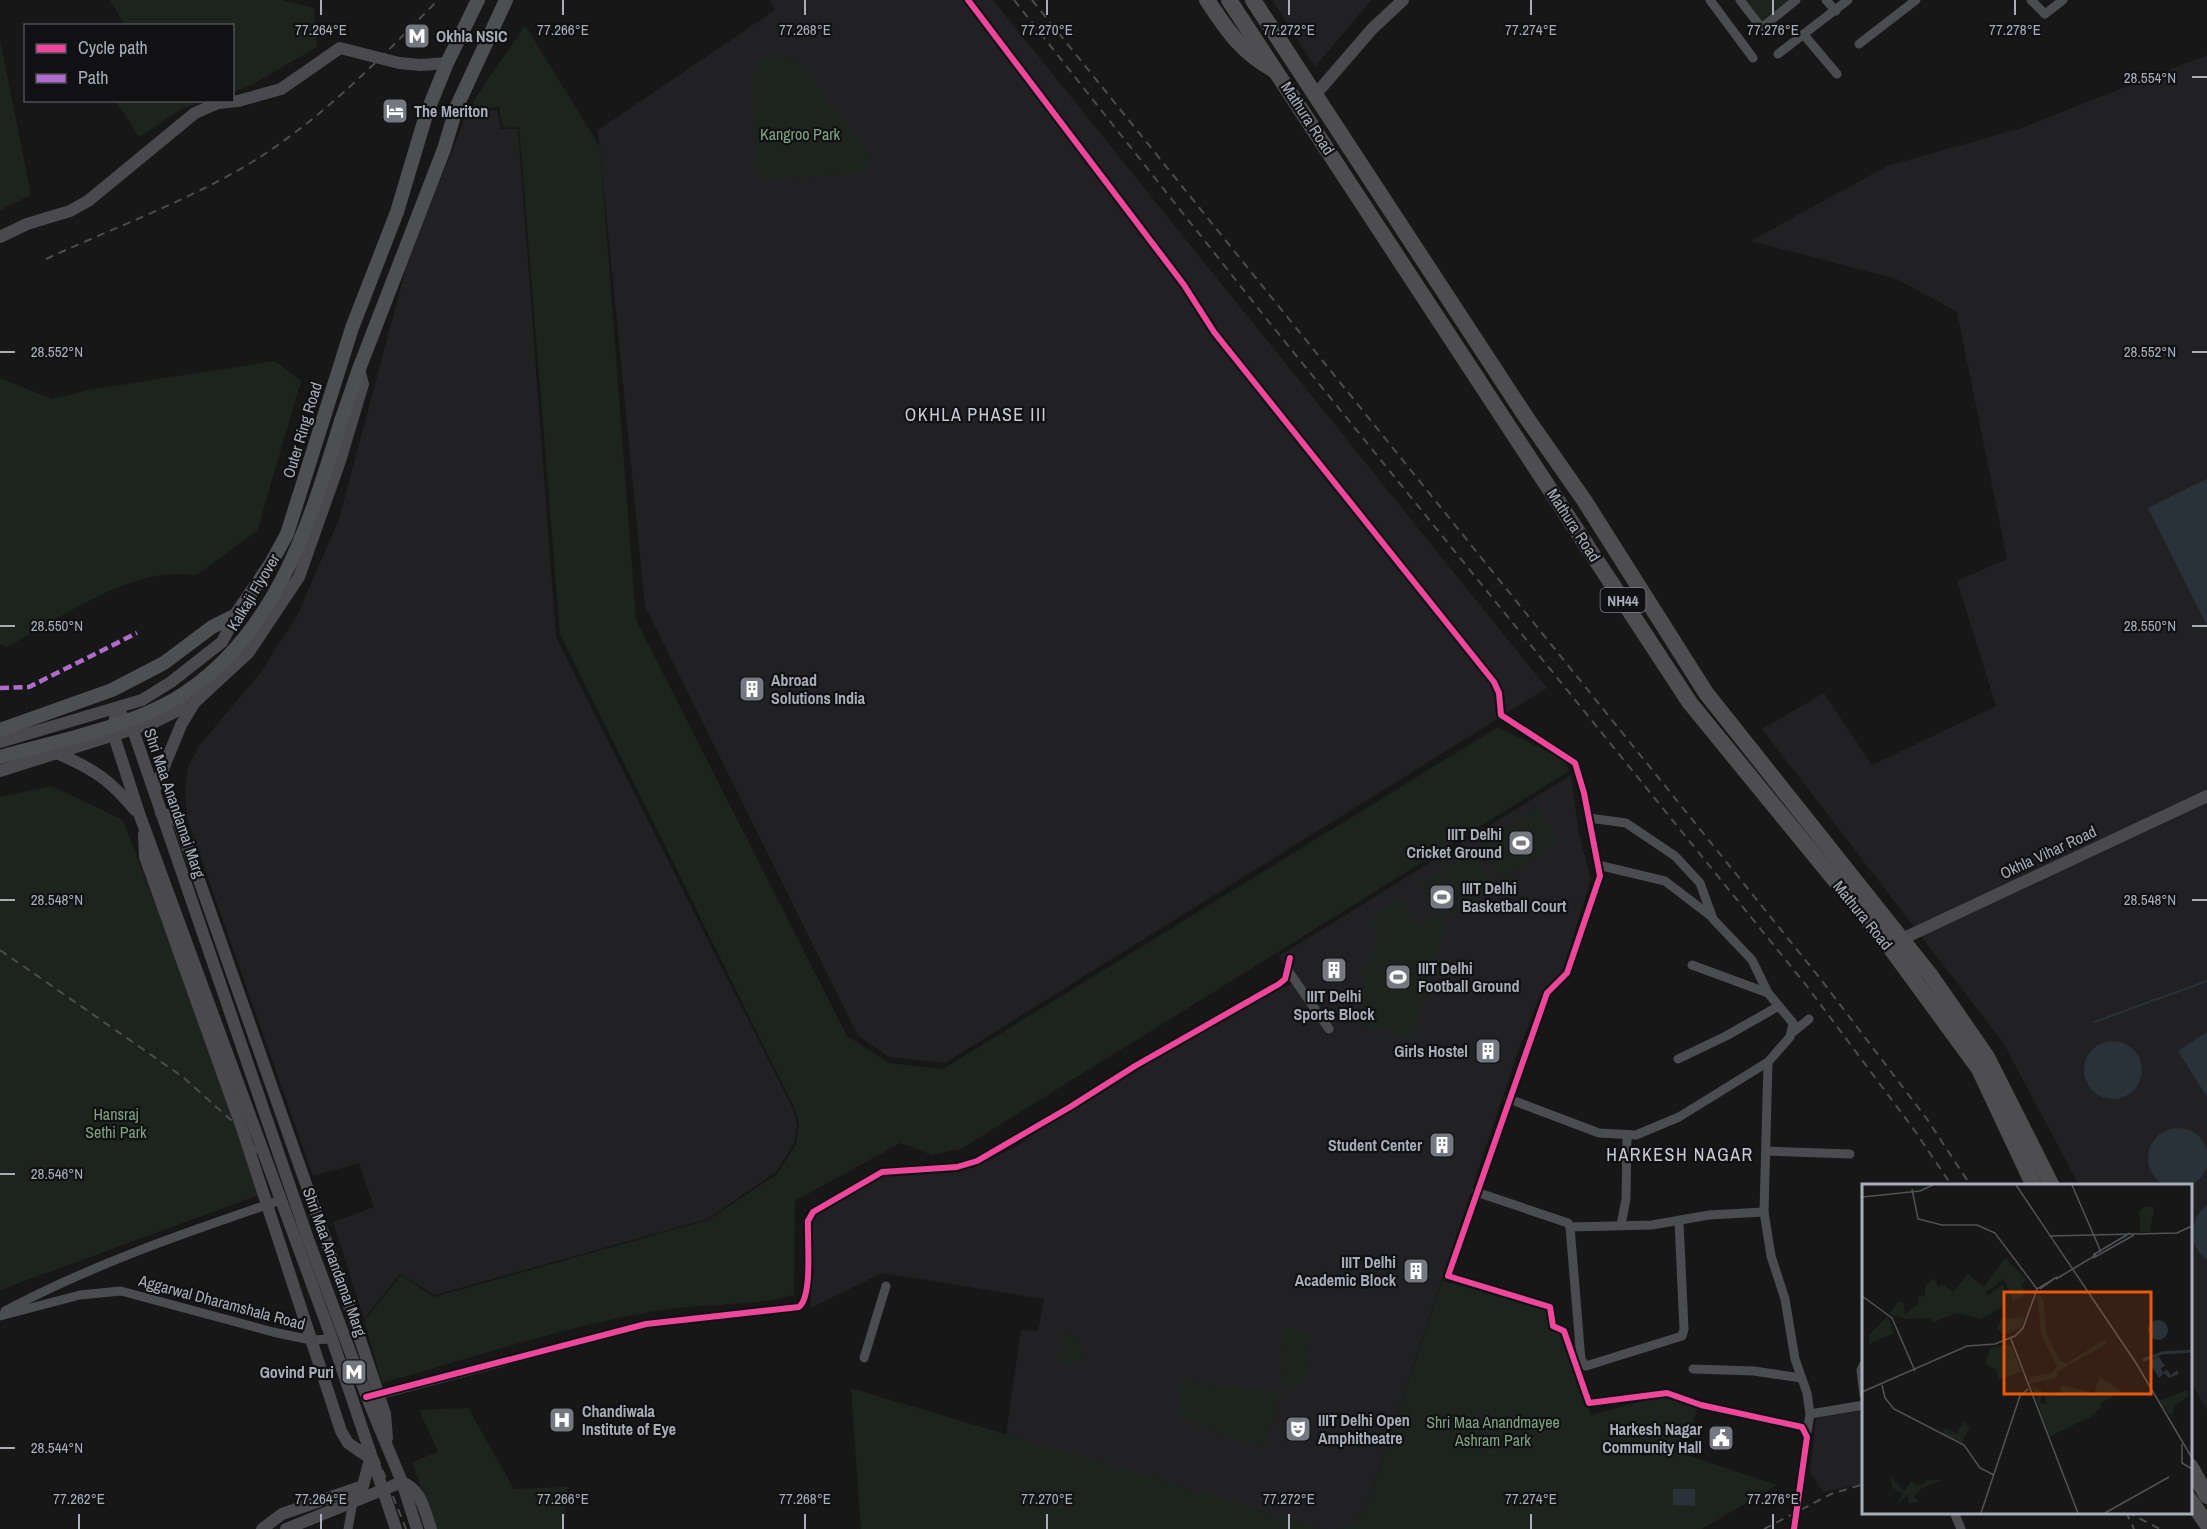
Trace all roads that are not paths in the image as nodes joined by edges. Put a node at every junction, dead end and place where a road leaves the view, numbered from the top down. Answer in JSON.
{"nodes":[{"id":1,"x":478,"y":0,"type":"edge"},
{"id":2,"x":506,"y":0,"type":"edge"},
{"id":3,"x":968,"y":0,"type":"edge"},
{"id":4,"x":1207,"y":0,"type":"edge"},
{"id":5,"x":1228,"y":0,"type":"edge"},
{"id":6,"x":1252,"y":0,"type":"edge"},
{"id":7,"x":1403,"y":0,"type":"edge"},
{"id":8,"x":1710,"y":0,"type":"edge"},
{"id":9,"x":1740,"y":0,"type":"edge"},
{"id":10,"x":1796,"y":0,"type":"edge"},
{"id":11,"x":1826,"y":0,"type":"edge"},
{"id":12,"x":1848,"y":0,"type":"edge"},
{"id":13,"x":1916,"y":0,"type":"edge"},
{"id":14,"x":2031,"y":0,"type":"edge"},
{"id":15,"x":2063,"y":0,"type":"edge"},
{"id":16,"x":1836,"y":11,"type":"junction"},
{"id":17,"x":1804,"y":35,"type":"junction"},
{"id":18,"x":1859,"y":44,"type":"dead end"},
{"id":19,"x":1778,"y":54,"type":"dead end"},
{"id":20,"x":1753,"y":58,"type":"dead end"},
{"id":21,"x":447,"y":63,"type":"junction"},
{"id":22,"x":1277,"y":72,"type":"junction"},
{"id":23,"x":1837,"y":74,"type":"dead end"},
{"id":24,"x":1315,"y":95,"type":"junction"},
{"id":25,"x":231,"y":102,"type":"edge"},
{"id":26,"x":234,"y":102,"type":"edge"},
{"id":27,"x":0,"y":237,"type":"edge"},
{"id":28,"x":359,"y":369,"type":"junction"},
{"id":29,"x":236,"y":615,"type":"junction"},
{"id":30,"x":189,"y":669,"type":"junction"},
{"id":31,"x":207,"y":692,"type":"junction"},
{"id":32,"x":195,"y":702,"type":"junction"},
{"id":33,"x":116,"y":708,"type":"junction"},
{"id":34,"x":133,"y":730,"type":"junction"},
{"id":35,"x":114,"y":736,"type":"junction"},
{"id":36,"x":3,"y":737,"type":"edge"},
{"id":37,"x":59,"y":754,"type":"junction"},
{"id":38,"x":3,"y":765,"type":"edge"},
{"id":39,"x":154,"y":791,"type":"junction"},
{"id":40,"x":2207,"y":796,"type":"edge"},
{"id":41,"x":140,"y":816,"type":"junction"},
{"id":42,"x":1589,"y":818,"type":"junction"},
{"id":43,"x":145,"y":829,"type":"junction"},
{"id":44,"x":1598,"y":865,"type":"junction"},
{"id":45,"x":1713,"y":919,"type":"junction"},
{"id":46,"x":1902,"y":939,"type":"junction"},
{"id":47,"x":1290,"y":958,"type":"dead end"},
{"id":48,"x":1692,"y":965,"type":"dead end"},
{"id":49,"x":1287,"y":969,"type":"junction"},
{"id":50,"x":1768,"y":993,"type":"junction"},
{"id":51,"x":1779,"y":1006,"type":"junction"},
{"id":52,"x":1809,"y":1019,"type":"dead end"},
{"id":53,"x":1329,"y":1029,"type":"dead end"},
{"id":54,"x":1793,"y":1032,"type":"junction"},
{"id":55,"x":1678,"y":1059,"type":"dead end"},
{"id":56,"x":1768,"y":1062,"type":"junction"},
{"id":57,"x":1509,"y":1099,"type":"junction"},
{"id":58,"x":1627,"y":1135,"type":"junction"},
{"id":59,"x":1767,"y":1152,"type":"junction"},
{"id":60,"x":1850,"y":1154,"type":"dead end"},
{"id":61,"x":2034,"y":1184,"type":"edge"},
{"id":62,"x":2051,"y":1184,"type":"edge"},
{"id":63,"x":1476,"y":1192,"type":"junction"},
{"id":64,"x":281,"y":1200,"type":"junction"},
{"id":65,"x":266,"y":1205,"type":"junction"},
{"id":66,"x":1764,"y":1212,"type":"junction"},
{"id":67,"x":1679,"y":1222,"type":"junction"},
{"id":68,"x":1621,"y":1225,"type":"junction"},
{"id":69,"x":1569,"y":1227,"type":"junction"},
{"id":70,"x":886,"y":1286,"type":"dead end"},
{"id":71,"x":0,"y":1315,"type":"edge"},
{"id":72,"x":1579,"y":1334,"type":"junction"},
{"id":73,"x":1566,"y":1335,"type":"junction"},
{"id":74,"x":332,"y":1339,"type":"junction"},
{"id":75,"x":311,"y":1340,"type":"junction"},
{"id":76,"x":864,"y":1358,"type":"dead end"},
{"id":77,"x":1862,"y":1367,"type":"edge"},
{"id":78,"x":1693,"y":1369,"type":"dead end"},
{"id":79,"x":1801,"y":1378,"type":"junction"},
{"id":80,"x":1862,"y":1382,"type":"edge"},
{"id":81,"x":373,"y":1396,"type":"junction"},
{"id":82,"x":1862,"y":1405,"type":"edge"},
{"id":83,"x":1810,"y":1414,"type":"junction"},
{"id":84,"x":1807,"y":1432,"type":"junction"},
{"id":85,"x":370,"y":1458,"type":"junction"},
{"id":86,"x":2192,"y":1470,"type":"edge"},
{"id":87,"x":402,"y":1482,"type":"junction"},
{"id":88,"x":382,"y":1491,"type":"junction"},
{"id":89,"x":2207,"y":1496,"type":"edge"},
{"id":90,"x":353,"y":1502,"type":"junction"},
{"id":91,"x":2192,"y":1503,"type":"edge"},
{"id":92,"x":1955,"y":1514,"type":"edge"},
{"id":93,"x":2207,"y":1524,"type":"edge"},
{"id":94,"x":262,"y":1529,"type":"edge"},
{"id":95,"x":286,"y":1529,"type":"edge"},
{"id":96,"x":348,"y":1529,"type":"edge"},
{"id":97,"x":396,"y":1529,"type":"edge"},
{"id":98,"x":417,"y":1529,"type":"edge"},
{"id":99,"x":431,"y":1529,"type":"edge"},
{"id":100,"x":1794,"y":1529,"type":"edge"},
{"id":101,"x":1961,"y":1529,"type":"edge"}],
"edges":[{"from":1,"to":21,"type":"main road","name":"Outer Ring Road"},
{"from":2,"to":28,"type":"main road"},
{"from":3,"to":42,"type":"street"},
{"from":4,"to":22,"type":"highway"},
{"from":5,"to":22,"type":"highway","name":"Mathura Road","number":"NH44"},
{"from":6,"to":24,"type":"highway","name":"Mathura Road","number":"NH44"},
{"from":7,"to":24,"type":"main road"},
{"from":8,"to":20,"type":"street"},
{"from":9,"to":10,"type":"street"},
{"from":11,"to":16,"type":"street"},
{"from":12,"to":16,"type":"street"},
{"from":13,"to":18,"type":"street"},
{"from":14,"to":15,"type":"street"},
{"from":16,"to":17,"type":"street"},
{"from":17,"to":19,"type":"street"},
{"from":17,"to":23,"type":"street"},
{"from":21,"to":26,"type":"main road"},
{"from":21,"to":29,"type":"main road","name":"Outer Ring Road"},
{"from":22,"to":61,"type":"highway","name":"Mathura Road","number":"NH44"},
{"from":24,"to":46,"type":"highway","name":"Mathura Road","number":"NH44"},
{"from":25,"to":27,"type":"main road"},
{"from":28,"to":31,"type":"main road"},
{"from":28,"to":38,"type":"main road","name":"Kalkaji Flyover","bridge":true},
{"from":29,"to":30,"type":"main road"},
{"from":29,"to":36,"type":"main road"},
{"from":30,"to":31,"type":"main road"},
{"from":30,"to":33,"type":"main road"},
{"from":31,"to":32,"type":"main road"},
{"from":32,"to":34,"type":"main road"},
{"from":32,"to":39,"type":"main road"},
{"from":33,"to":34,"type":"main road","name":"Shri Maa Anandamai Marg"},
{"from":33,"to":35,"type":"main road","name":"Shri Maa Anandamai Marg"},
{"from":33,"to":36,"type":"main road"},
{"from":34,"to":35,"type":"main road"},
{"from":34,"to":39,"type":"main road","name":"Shri Maa Anandamai Marg"},
{"from":35,"to":37,"type":"main road"},
{"from":35,"to":41,"type":"main road","name":"Shri Maa Anandamai Marg"},
{"from":36,"to":38,"type":"main road"},
{"from":37,"to":38,"type":"main road"},
{"from":37,"to":41,"type":"main road"},
{"from":39,"to":81,"type":"main road","name":"Shri Maa Anandamai Marg"},
{"from":40,"to":46,"type":"main road","name":"Okhla Vihar Road"},
{"from":41,"to":43,"type":"main road","name":"Shri Maa Anandamai Marg"},
{"from":42,"to":44,"type":"street"},
{"from":42,"to":45,"type":"street"},
{"from":43,"to":64,"type":"main road","name":"Shri Maa Anandamai Marg"},
{"from":43,"to":65,"type":"main road"},
{"from":44,"to":45,"type":"street"},
{"from":44,"to":57,"type":"street"},
{"from":45,"to":50,"type":"street"},
{"from":46,"to":62,"type":"highway","name":"Mathura Road","number":"NH44"},
{"from":47,"to":49,"type":"street"},
{"from":48,"to":50,"type":"street"},
{"from":49,"to":53,"type":"street"},
{"from":49,"to":81,"type":"street"},
{"from":50,"to":51,"type":"street"},
{"from":51,"to":54,"type":"street"},
{"from":51,"to":55,"type":"street"},
{"from":52,"to":54,"type":"street"},
{"from":54,"to":56,"type":"street"},
{"from":56,"to":58,"type":"street"},
{"from":56,"to":59,"type":"street"},
{"from":57,"to":58,"type":"street"},
{"from":57,"to":63,"type":"street"},
{"from":58,"to":68,"type":"street"},
{"from":59,"to":60,"type":"street"},
{"from":59,"to":66,"type":"street"},
{"from":63,"to":69,"type":"street"},
{"from":63,"to":73,"type":"street"},
{"from":64,"to":65,"type":"street"},
{"from":64,"to":74,"type":"main road","name":"Shri Maa Anandamai Marg"},
{"from":65,"to":71,"type":"street"},
{"from":65,"to":75,"type":"main road"},
{"from":66,"to":67,"type":"street"},
{"from":66,"to":79,"type":"street"},
{"from":67,"to":68,"type":"street"},
{"from":67,"to":72,"type":"street"},
{"from":68,"to":69,"type":"street"},
{"from":69,"to":72,"type":"street"},
{"from":70,"to":76,"type":"street"},
{"from":71,"to":75,"type":"street","name":"Aggarwal Dharamshala Road"},
{"from":72,"to":73,"type":"street"},
{"from":73,"to":84,"type":"street"},
{"from":74,"to":75,"type":"street","name":"Aggarwal Dharamshala Road"},
{"from":74,"to":85,"type":"main road","name":"Shri Maa Anandamai Marg"},
{"from":75,"to":85,"type":"main road"},
{"from":77,"to":80,"type":"street"},
{"from":78,"to":79,"type":"street"},
{"from":79,"to":83,"type":"street"},
{"from":81,"to":87,"type":"main road"},
{"from":82,"to":83,"type":"street"},
{"from":83,"to":84,"type":"street"},
{"from":84,"to":100,"type":"street"},
{"from":85,"to":88,"type":"main road","name":"Shri Maa Anandamai Marg"},
{"from":85,"to":94,"type":"main road"},
{"from":86,"to":89,"type":"highway"},
{"from":87,"to":88,"type":"main road"},
{"from":87,"to":98,"type":"main road"},
{"from":87,"to":99,"type":"main road"},
{"from":88,"to":90,"type":"main road"},
{"from":88,"to":97,"type":"main road","name":"Shri Maa Anandamai Marg"},
{"from":90,"to":95,"type":"main road"},
{"from":90,"to":96,"type":"street"},
{"from":91,"to":93,"type":"highway"},
{"from":92,"to":101,"type":"street"}]}
